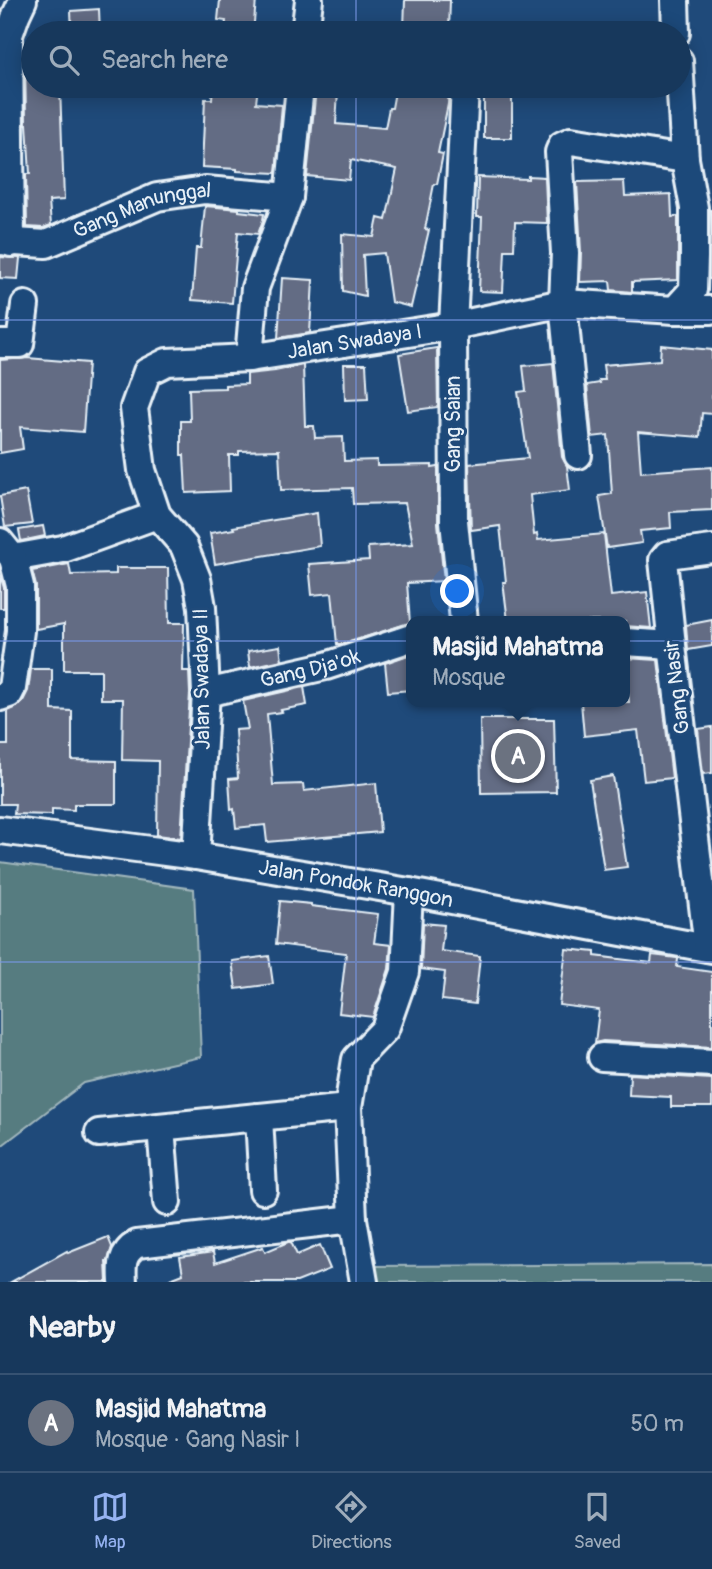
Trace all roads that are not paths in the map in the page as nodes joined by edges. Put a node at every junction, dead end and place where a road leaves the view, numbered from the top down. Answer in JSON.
{"nodes":[{"id":1,"x":23,"y":0,"type":"edge"},
{"id":2,"x":309,"y":0,"type":"edge"},
{"id":3,"x":675,"y":0,"type":"edge"},
{"id":4,"x":306,"y":21,"type":"edge"},
{"id":5,"x":676,"y":21,"type":"edge"},
{"id":6,"x":5,"y":35,"type":"edge"},
{"id":7,"x":299,"y":98,"type":"edge"},
{"id":8,"x":464,"y":98,"type":"edge"},
{"id":9,"x":681,"y":98,"type":"edge"},
{"id":10,"x":685,"y":159,"type":"junction"},
{"id":11,"x":289,"y":197,"type":"junction"},
{"id":12,"x":6,"y":242,"type":"edge"},
{"id":13,"x":563,"y":303,"type":"junction"},
{"id":14,"x":25,"y":304,"type":"dead end"},
{"id":15,"x":675,"y":310,"type":"junction"},
{"id":16,"x":712,"y":310,"type":"edge"},
{"id":17,"x":453,"y":327,"type":"junction"},
{"id":18,"x":10,"y":344,"type":"edge"},
{"id":19,"x":249,"y":358,"type":"junction"},
{"id":20,"x":578,"y":455,"type":"dead end"},
{"id":21,"x":157,"y":515,"type":"junction"},
{"id":22,"x":712,"y":549,"type":"edge"},
{"id":23,"x":7,"y":550,"type":"edge"},
{"id":24,"x":464,"y":616,"type":"edge"},
{"id":25,"x":406,"y":640,"type":"edge"},
{"id":26,"x":630,"y":642,"type":"edge"},
{"id":27,"x":672,"y":645,"type":"junction"},
{"id":28,"x":206,"y":693,"type":"junction"},
{"id":29,"x":0,"y":697,"type":"edge"},
{"id":30,"x":702,"y":808,"type":"edge"},
{"id":31,"x":0,"y":830,"type":"edge"},
{"id":32,"x":196,"y":856,"type":"junction"},
{"id":33,"x":409,"y":892,"type":"junction"},
{"id":34,"x":710,"y":949,"type":"edge"},
{"id":35,"x":602,"y":1056,"type":"dead end"},
{"id":36,"x":712,"y":1063,"type":"edge"},
{"id":37,"x":348,"y":1108,"type":"junction"},
{"id":38,"x":259,"y":1117,"type":"junction"},
{"id":39,"x":161,"y":1126,"type":"junction"},
{"id":40,"x":99,"y":1133,"type":"dead end"},
{"id":41,"x":263,"y":1190,"type":"dead end"},
{"id":42,"x":167,"y":1202,"type":"dead end"},
{"id":43,"x":353,"y":1219,"type":"junction"},
{"id":44,"x":123,"y":1282,"type":"edge"},
{"id":45,"x":364,"y":1282,"type":"edge"}],
"edges":[{"from":1,"to":6,"type":"street"},
{"from":2,"to":4,"type":"street"},
{"from":3,"to":5,"type":"street"},
{"from":6,"to":12,"type":"street"},
{"from":7,"to":11,"type":"street"},
{"from":8,"to":17,"type":"street","name":"Gang Saian"},
{"from":9,"to":10,"type":"street"},
{"from":10,"to":13,"type":"street"},
{"from":10,"to":15,"type":"street"},
{"from":11,"to":12,"type":"street","name":"Gang Manunggal"},
{"from":11,"to":19,"type":"street"},
{"from":13,"to":15,"type":"street","name":"Jalan Swadaya I"},
{"from":13,"to":17,"type":"street","name":"Jalan Swadaya I"},
{"from":13,"to":20,"type":"street"},
{"from":14,"to":18,"type":"street"},
{"from":15,"to":16,"type":"street","name":"Jalan Swadaya I"},
{"from":17,"to":19,"type":"street","name":"Jalan Swadaya I"},
{"from":17,"to":24,"type":"street","name":"Gang Saian"},
{"from":19,"to":21,"type":"street","name":"Jalan Swadaya I"},
{"from":21,"to":23,"type":"street"},
{"from":21,"to":28,"type":"street","name":"Jalan Swadaya II"},
{"from":22,"to":27,"type":"street","name":"Gang Nasir"},
{"from":23,"to":29,"type":"street"},
{"from":25,"to":28,"type":"street","name":"Gang Dja'ok"},
{"from":26,"to":27,"type":"street"},
{"from":27,"to":30,"type":"street","name":"Gang Nasir"},
{"from":28,"to":32,"type":"street","name":"Jalan Swadaya II"},
{"from":30,"to":34,"type":"street","name":"Gang Nasir"},
{"from":31,"to":32,"type":"street","name":"Jalan Pondok Ranggon"},
{"from":32,"to":33,"type":"street","name":"Jalan Pondok Ranggon"},
{"from":33,"to":34,"type":"street","name":"Jalan Pondok Ranggon"},
{"from":33,"to":37,"type":"street"},
{"from":35,"to":36,"type":"street"},
{"from":37,"to":38,"type":"street"},
{"from":37,"to":43,"type":"street"},
{"from":38,"to":39,"type":"street"},
{"from":38,"to":41,"type":"street"},
{"from":39,"to":40,"type":"street"},
{"from":39,"to":42,"type":"street"},
{"from":43,"to":44,"type":"street"},
{"from":43,"to":45,"type":"street"}]}
